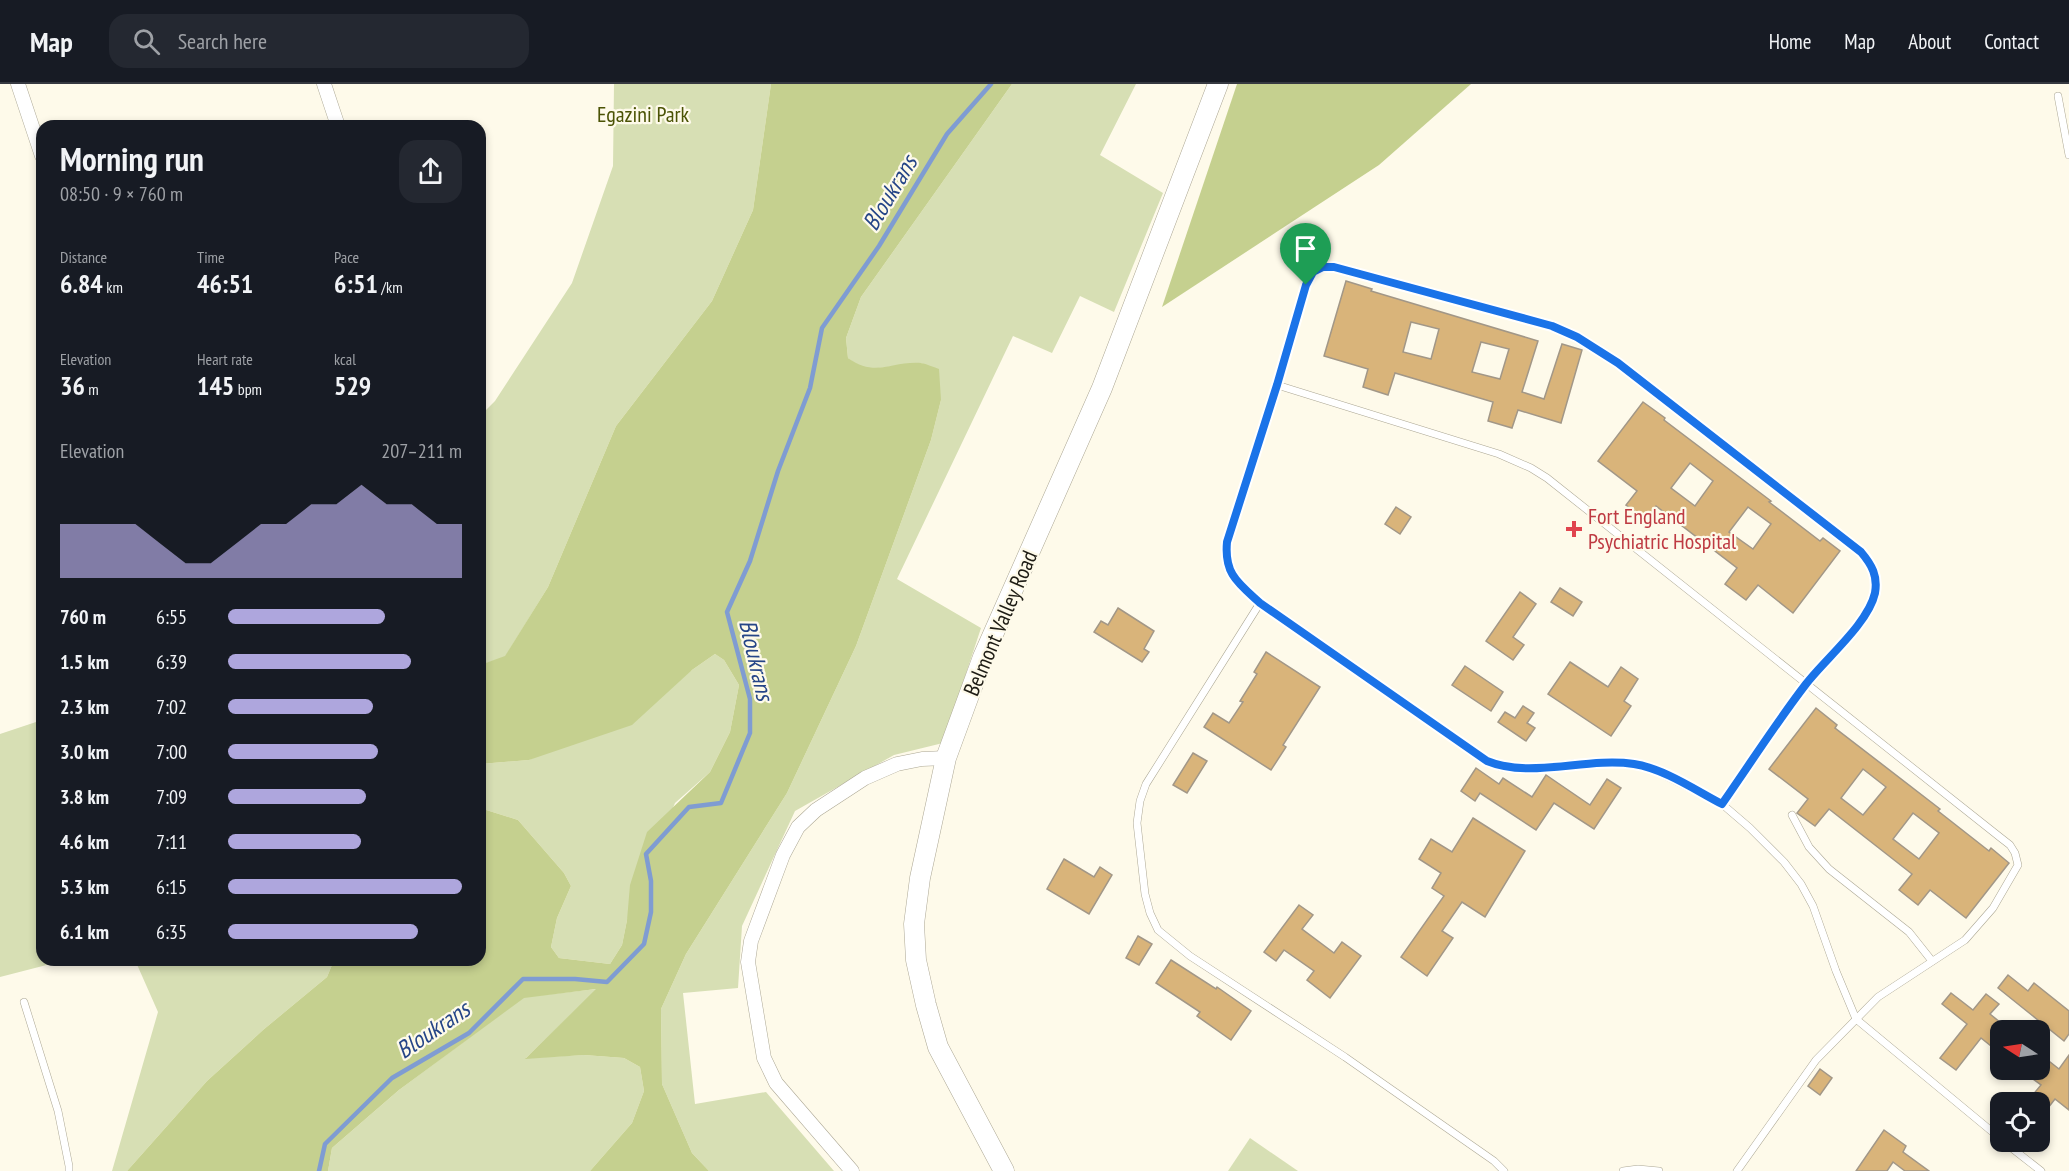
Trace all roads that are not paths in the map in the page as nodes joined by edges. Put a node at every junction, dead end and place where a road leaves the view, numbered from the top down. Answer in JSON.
{"nodes":[{"id":1,"x":18,"y":84,"type":"edge"},
{"id":2,"x":324,"y":84,"type":"edge"},
{"id":3,"x":1218,"y":84,"type":"edge"},
{"id":4,"x":2058,"y":96,"type":"dead end"},
{"id":5,"x":336,"y":120,"type":"edge"},
{"id":6,"x":36,"y":138,"type":"edge"},
{"id":7,"x":2069,"y":155,"type":"edge"},
{"id":8,"x":1277,"y":385,"type":"junction"},
{"id":9,"x":1260,"y":603,"type":"junction"},
{"id":10,"x":1806,"y":682,"type":"junction"},
{"id":11,"x":946,"y":758,"type":"junction"},
{"id":12,"x":1722,"y":804,"type":"junction"},
{"id":13,"x":1792,"y":815,"type":"dead end"},
{"id":14,"x":1932,"y":961,"type":"junction"},
{"id":15,"x":24,"y":1002,"type":"dead end"},
{"id":16,"x":1856,"y":1019,"type":"junction"},
{"id":17,"x":1990,"y":1130,"type":"edge"},
{"id":18,"x":2017,"y":1152,"type":"edge"},
{"id":19,"x":69,"y":1171,"type":"edge"},
{"id":20,"x":852,"y":1171,"type":"edge"},
{"id":21,"x":1004,"y":1171,"type":"edge"},
{"id":22,"x":1504,"y":1171,"type":"edge"},
{"id":23,"x":1623,"y":1171,"type":"edge"},
{"id":24,"x":1659,"y":1171,"type":"edge"},
{"id":25,"x":1737,"y":1171,"type":"edge"},
{"id":26,"x":2041,"y":1171,"type":"edge"}],
"edges":[{"from":1,"to":6,"type":"street"},
{"from":2,"to":5,"type":"street"},
{"from":3,"to":11,"type":"street","name":"Belmont Valley Road"},
{"from":4,"to":7,"type":"lane"},
{"from":8,"to":9,"type":"lane"},
{"from":8,"to":10,"type":"lane"},
{"from":8,"to":10,"type":"lane"},
{"from":9,"to":12,"type":"lane"},
{"from":9,"to":22,"type":"lane"},
{"from":10,"to":12,"type":"lane"},
{"from":10,"to":14,"type":"lane"},
{"from":11,"to":20,"type":"street"},
{"from":11,"to":21,"type":"street","name":"Belmont Valley Road"},
{"from":12,"to":16,"type":"lane"},
{"from":13,"to":14,"type":"lane"},
{"from":14,"to":16,"type":"lane"},
{"from":15,"to":19,"type":"lane"},
{"from":16,"to":17,"type":"lane"},
{"from":16,"to":25,"type":"lane"},
{"from":18,"to":26,"type":"lane"},
{"from":23,"to":24,"type":"lane"}]}
